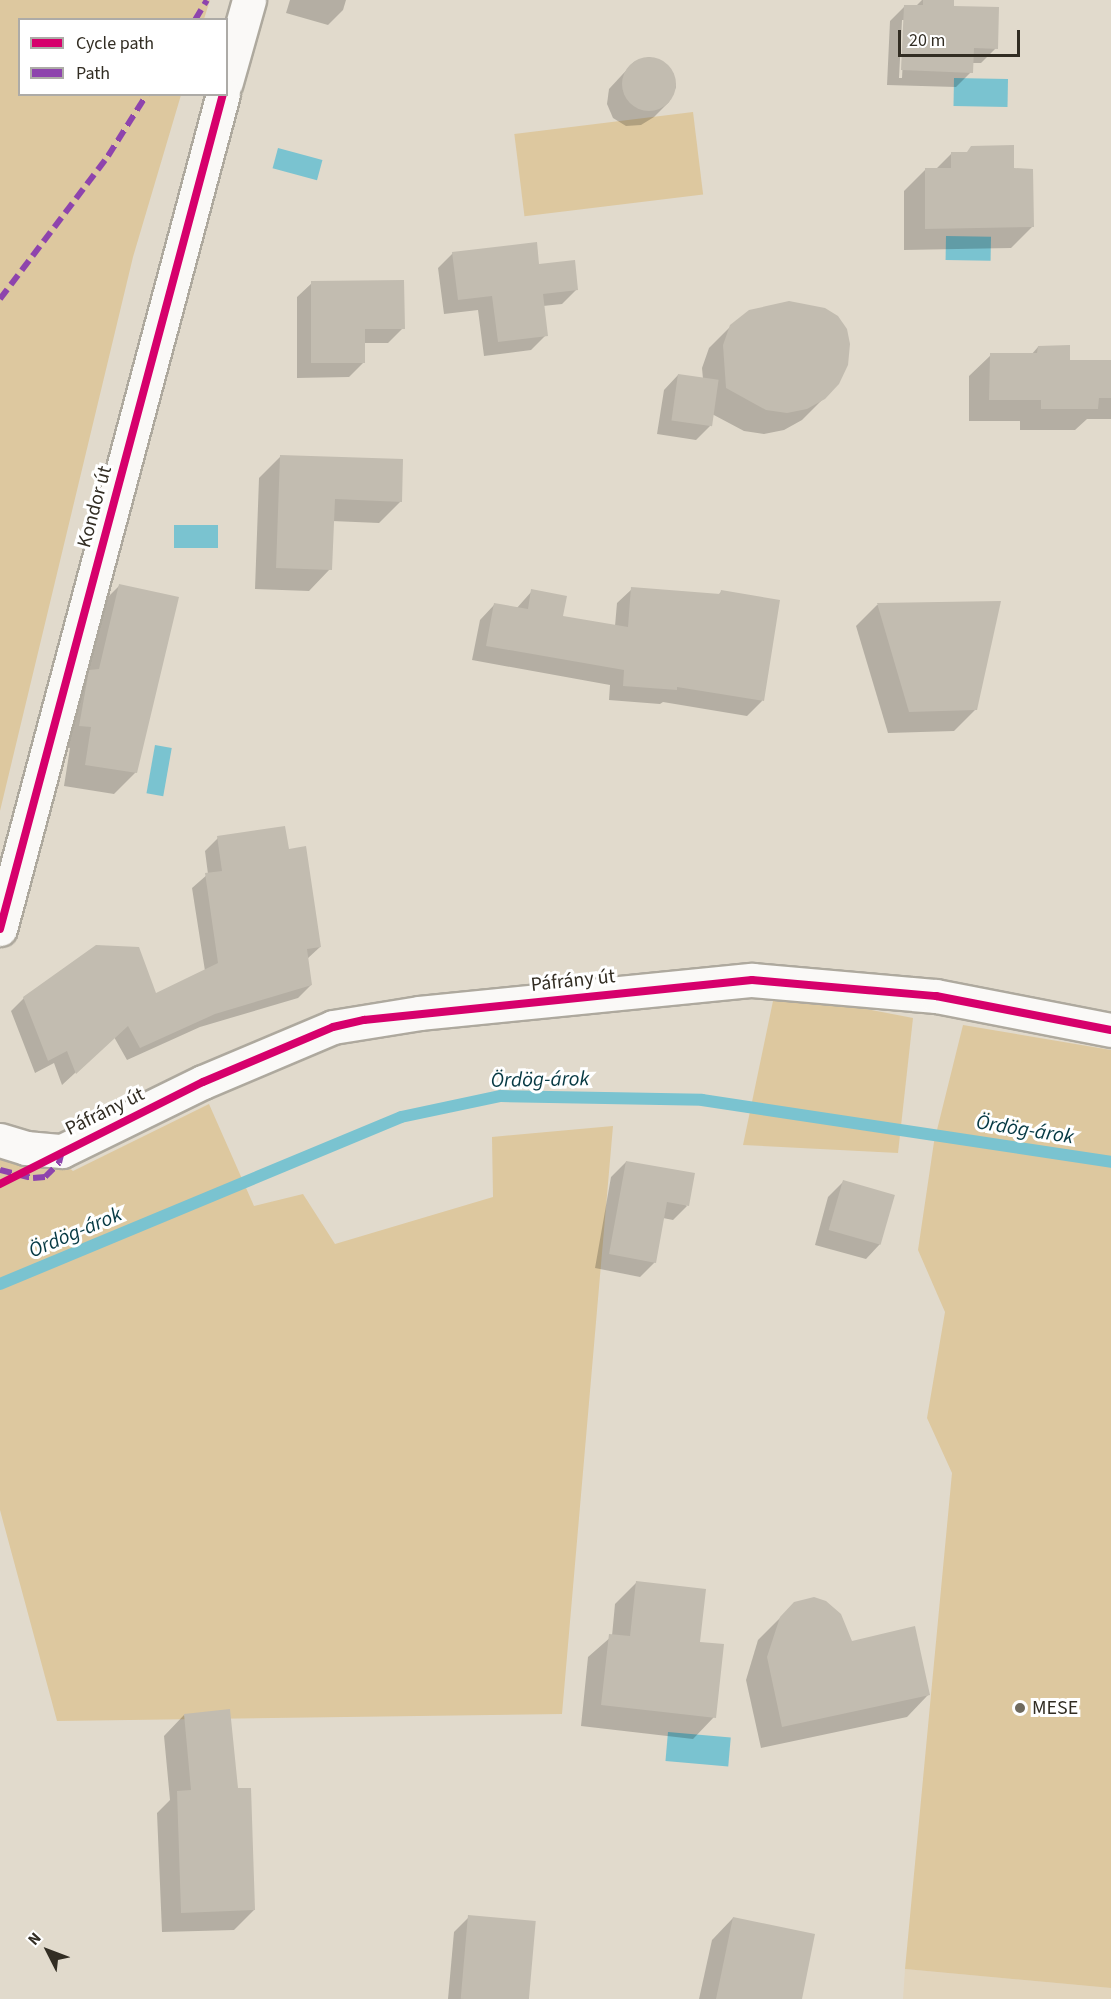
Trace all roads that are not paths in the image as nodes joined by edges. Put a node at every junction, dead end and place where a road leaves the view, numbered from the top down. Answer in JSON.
{"nodes":[{"id":1,"x":249,"y":0,"type":"edge"},
{"id":2,"x":228,"y":75,"type":"edge"},
{"id":3,"x":222,"y":96,"type":"edge"},
{"id":4,"x":0,"y":929,"type":"edge"},
{"id":5,"x":1111,"y":1030,"type":"edge"},
{"id":6,"x":0,"y":1140,"type":"edge"}],
"edges":[{"from":1,"to":2,"type":"street"},
{"from":3,"to":4,"type":"street","name":"Kondor út"},
{"from":5,"to":6,"type":"street","name":"Páfrány út"}]}
